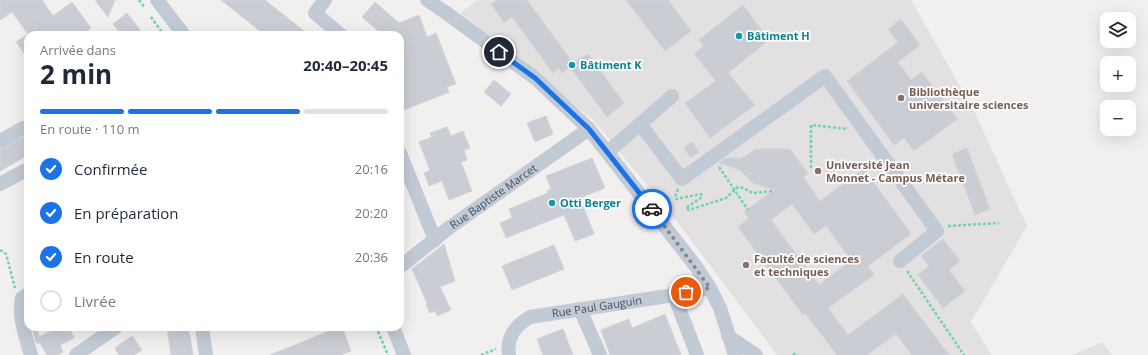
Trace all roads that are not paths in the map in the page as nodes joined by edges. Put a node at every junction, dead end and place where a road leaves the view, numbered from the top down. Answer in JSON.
{"nodes":[{"id":1,"x":157,"y":0,"type":"edge"},
{"id":2,"x":325,"y":0,"type":"edge"},
{"id":3,"x":427,"y":0,"type":"edge"},
{"id":4,"x":181,"y":31,"type":"edge"},
{"id":5,"x":336,"y":31,"type":"edge"},
{"id":6,"x":672,"y":96,"type":"dead end"},
{"id":7,"x":640,"y":124,"type":"junction"},
{"id":8,"x":24,"y":128,"type":"edge"},
{"id":9,"x":589,"y":129,"type":"junction"},
{"id":10,"x":0,"y":141,"type":"edge"},
{"id":11,"x":608,"y":152,"type":"junction"},
{"id":12,"x":404,"y":163,"type":"edge"},
{"id":13,"x":24,"y":171,"type":"edge"},
{"id":14,"x":0,"y":184,"type":"edge"},
{"id":15,"x":435,"y":240,"type":"junction"},
{"id":16,"x":900,"y":260,"type":"road end"},
{"id":17,"x":404,"y":264,"type":"edge"},
{"id":18,"x":710,"y":288,"type":"junction"},
{"id":19,"x":674,"y":295,"type":"junction"},
{"id":20,"x":24,"y":298,"type":"edge"},
{"id":21,"x":580,"y":309,"type":"junction"},
{"id":22,"x":24,"y":325,"type":"edge"},
{"id":23,"x":25,"y":331,"type":"edge"},
{"id":24,"x":110,"y":331,"type":"edge"},
{"id":25,"x":203,"y":331,"type":"edge"},
{"id":26,"x":395,"y":331,"type":"edge"},
{"id":27,"x":728,"y":336,"type":"junction"},
{"id":28,"x":31,"y":355,"type":"edge"},
{"id":29,"x":76,"y":355,"type":"edge"},
{"id":30,"x":206,"y":355,"type":"edge"},
{"id":31,"x":404,"y":355,"type":"edge"},
{"id":32,"x":509,"y":355,"type":"edge"},
{"id":33,"x":600,"y":355,"type":"edge"},
{"id":34,"x":697,"y":355,"type":"edge"},
{"id":35,"x":735,"y":355,"type":"edge"},
{"id":36,"x":756,"y":355,"type":"edge"}],
"edges":[{"from":1,"to":4,"type":"street"},
{"from":2,"to":5,"type":"street"},
{"from":3,"to":9,"type":"street"},
{"from":6,"to":7,"type":"street"},
{"from":7,"to":11,"type":"street"},
{"from":7,"to":16,"type":"street"},
{"from":8,"to":10,"type":"street"},
{"from":9,"to":11,"type":"street"},
{"from":9,"to":15,"type":"street","name":"Rue Baptiste Marcet"},
{"from":11,"to":18,"type":"street"},
{"from":12,"to":15,"type":"street"},
{"from":13,"to":14,"type":"street"},
{"from":15,"to":17,"type":"street","name":"Rue Baptiste Marcet"},
{"from":18,"to":19,"type":"street","name":"Rue Paul Gauguin"},
{"from":18,"to":27,"type":"street"},
{"from":19,"to":21,"type":"street","name":"Rue Paul Gauguin"},
{"from":19,"to":34,"type":"street"},
{"from":20,"to":22,"type":"street"},
{"from":21,"to":32,"type":"street","name":"Rue Paul Gauguin"},
{"from":21,"to":33,"type":"street"},
{"from":23,"to":28,"type":"street"},
{"from":24,"to":29,"type":"street"},
{"from":25,"to":30,"type":"street"},
{"from":26,"to":31,"type":"street"},
{"from":27,"to":35,"type":"street"},
{"from":27,"to":36,"type":"street"}]}
